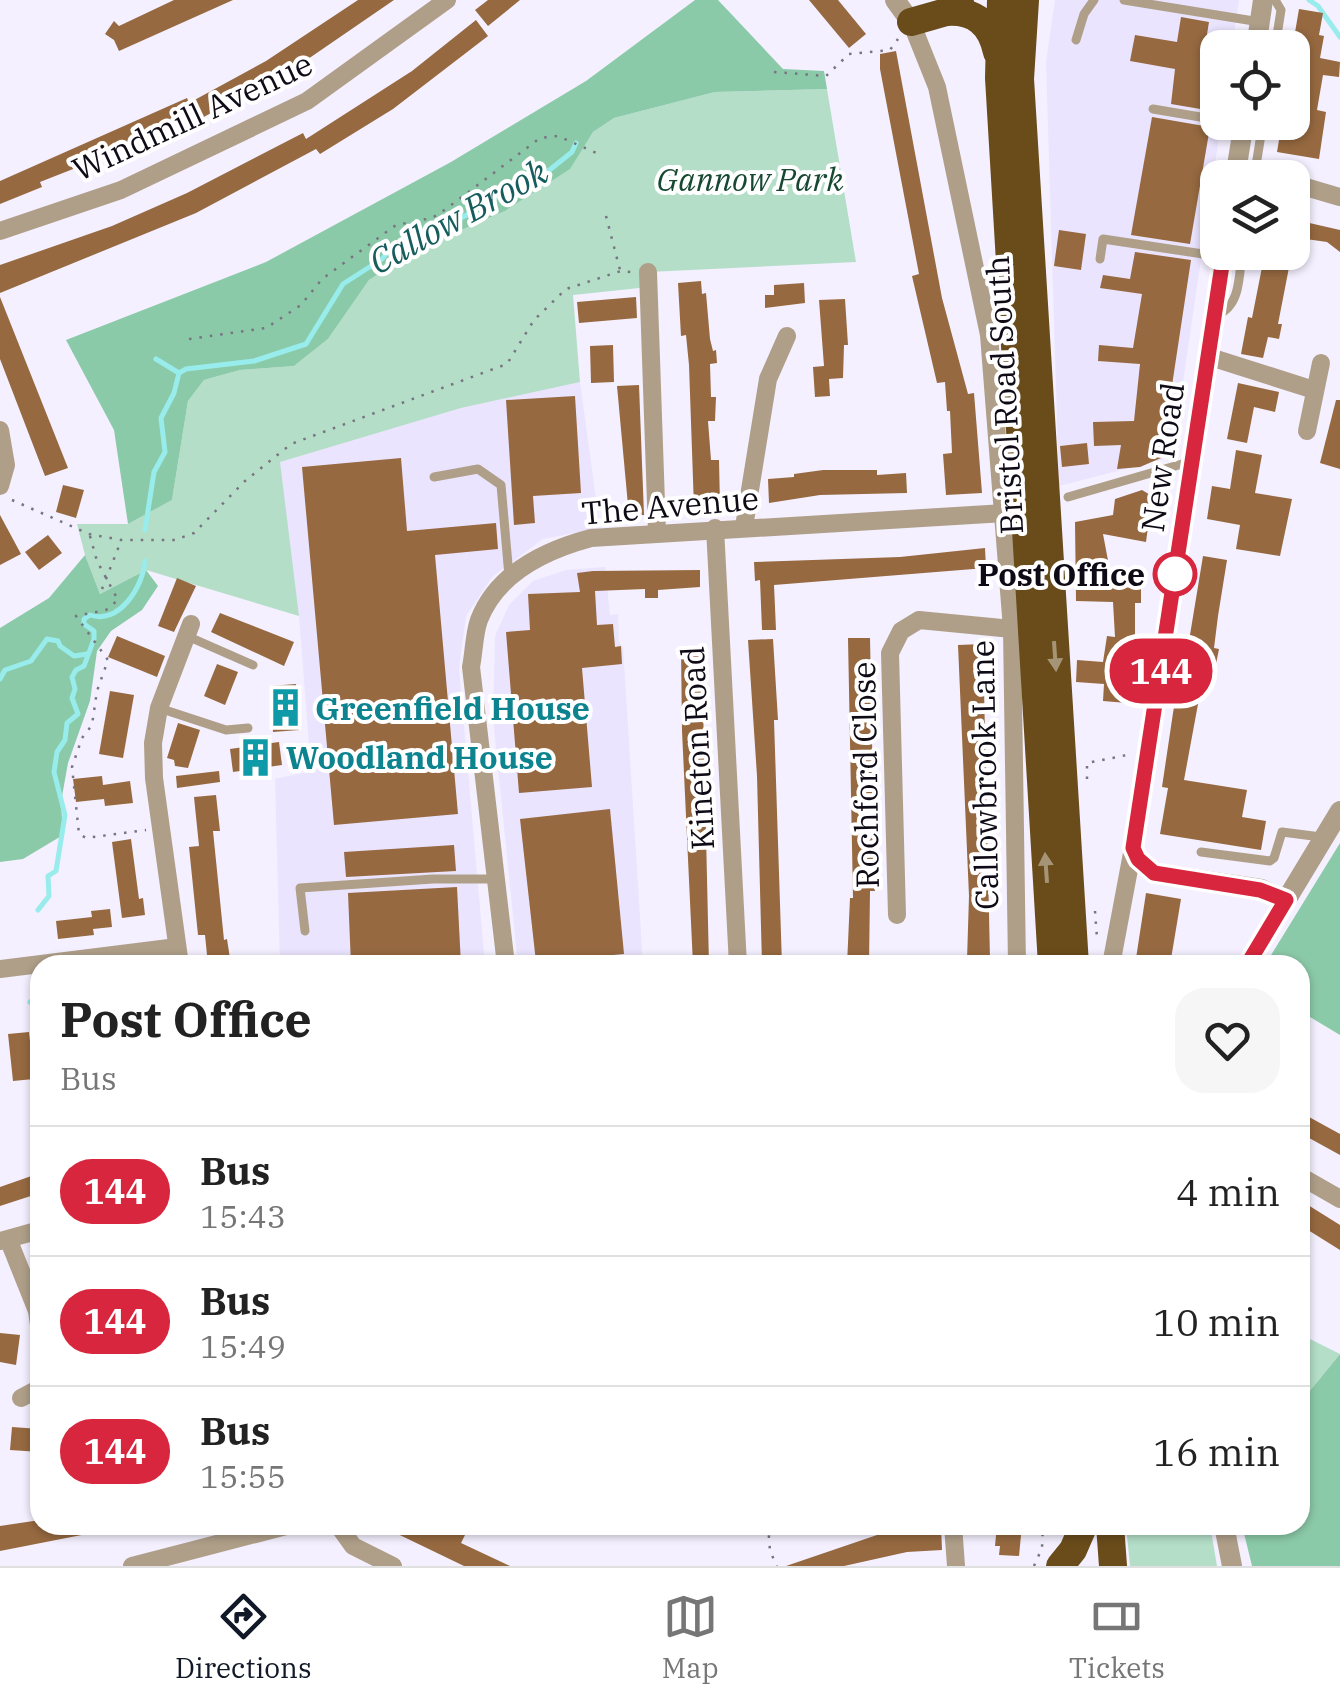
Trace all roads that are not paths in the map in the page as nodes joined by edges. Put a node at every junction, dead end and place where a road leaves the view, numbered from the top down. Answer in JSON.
{"nodes":[{"id":1,"x":448,"y":0,"type":"edge"},
{"id":2,"x":1001,"y":0,"type":"edge"},
{"id":3,"x":1025,"y":0,"type":"edge"},
{"id":4,"x":1094,"y":0,"type":"edge"},
{"id":5,"x":1124,"y":0,"type":"edge"},
{"id":6,"x":1263,"y":0,"type":"edge"},
{"id":7,"x":1275,"y":0,"type":"edge"},
{"id":8,"x":956,"y":6,"type":"edge"},
{"id":9,"x":903,"y":11,"type":"edge"},
{"id":10,"x":1260,"y":22,"type":"junction"},
{"id":11,"x":1259,"y":30,"type":"edge"},
{"id":12,"x":1278,"y":30,"type":"edge"},
{"id":13,"x":1076,"y":40,"type":"dead end"},
{"id":14,"x":999,"y":78,"type":"junction"},
{"id":15,"x":1153,"y":109,"type":"dead end"},
{"id":16,"x":1200,"y":117,"type":"edge"},
{"id":17,"x":1310,"y":188,"type":"edge"},
{"id":18,"x":1340,"y":197,"type":"edge"},
{"id":19,"x":0,"y":231,"type":"edge"},
{"id":20,"x":1200,"y":250,"type":"edge"},
{"id":21,"x":1100,"y":259,"type":"dead end"},
{"id":22,"x":1226,"y":270,"type":"edge"},
{"id":23,"x":648,"y":272,"type":"road end"},
{"id":24,"x":787,"y":336,"type":"dead end"},
{"id":25,"x":1207,"y":356,"type":"junction"},
{"id":26,"x":1320,"y":363,"type":"dead end"},
{"id":27,"x":1314,"y":390,"type":"junction"},
{"id":28,"x":0,"y":430,"type":"edge"},
{"id":29,"x":1307,"y":431,"type":"dead end"},
{"id":30,"x":1192,"y":461,"type":"junction"},
{"id":31,"x":434,"y":477,"type":"dead end"},
{"id":32,"x":0,"y":486,"type":"edge"},
{"id":33,"x":1068,"y":498,"type":"dead end"},
{"id":34,"x":1005,"y":513,"type":"junction"},
{"id":35,"x":744,"y":527,"type":"junction"},
{"id":36,"x":715,"y":528,"type":"junction"},
{"id":37,"x":658,"y":532,"type":"junction"},
{"id":38,"x":510,"y":578,"type":"junction"},
{"id":39,"x":1012,"y":629,"type":"junction"},
{"id":40,"x":189,"y":630,"type":"joint"},
{"id":41,"x":253,"y":664,"type":"dead end"},
{"id":42,"x":159,"y":708,"type":"junction"},
{"id":43,"x":248,"y":728,"type":"dead end"},
{"id":44,"x":1340,"y":811,"type":"edge"},
{"id":45,"x":1324,"y":838,"type":"junction"},
{"id":46,"x":1133,"y":848,"type":"junction"},
{"id":47,"x":1201,"y":852,"type":"dead end"},
{"id":48,"x":496,"y":879,"type":"junction"},
{"id":49,"x":1286,"y":900,"type":"junction"},
{"id":50,"x":897,"y":915,"type":"dead end"},
{"id":51,"x":306,"y":932,"type":"dead end"},
{"id":52,"x":179,"y":955,"type":"edge"},
{"id":53,"x":505,"y":955,"type":"edge"},
{"id":54,"x":737,"y":955,"type":"edge"},
{"id":55,"x":1017,"y":955,"type":"edge"},
{"id":56,"x":1051,"y":955,"type":"edge"},
{"id":57,"x":1074,"y":955,"type":"edge"},
{"id":58,"x":1113,"y":955,"type":"edge"},
{"id":59,"x":1254,"y":955,"type":"edge"},
{"id":60,"x":30,"y":967,"type":"edge"},
{"id":61,"x":0,"y":969,"type":"edge"},
{"id":62,"x":1310,"y":1182,"type":"edge"},
{"id":63,"x":1340,"y":1199,"type":"edge"},
{"id":64,"x":30,"y":1233,"type":"edge"},
{"id":65,"x":4,"y":1241,"type":"edge"},
{"id":66,"x":30,"y":1296,"type":"edge"},
{"id":67,"x":30,"y":1393,"type":"edge"},
{"id":68,"x":21,"y":1398,"type":"dead end"},
{"id":69,"x":251,"y":1535,"type":"edge"},
{"id":70,"x":345,"y":1535,"type":"edge"},
{"id":71,"x":954,"y":1535,"type":"edge"},
{"id":72,"x":1085,"y":1535,"type":"edge"},
{"id":73,"x":1091,"y":1535,"type":"edge"},
{"id":74,"x":1097,"y":1535,"type":"edge"},
{"id":75,"x":1226,"y":1535,"type":"edge"},
{"id":76,"x":132,"y":1566,"type":"edge"},
{"id":77,"x":393,"y":1566,"type":"edge"},
{"id":78,"x":956,"y":1566,"type":"edge"},
{"id":79,"x":1060,"y":1566,"type":"edge"},
{"id":80,"x":1086,"y":1566,"type":"edge"},
{"id":81,"x":1113,"y":1566,"type":"edge"},
{"id":82,"x":1232,"y":1566,"type":"edge"}],
"edges":[{"from":1,"to":19,"type":"street","name":"Windmill Avenue"},
{"from":2,"to":14,"type":"highway","name":"Bristol Road South"},
{"from":3,"to":57,"type":"highway","name":"Bristol Road South","one_way":true},
{"from":4,"to":13,"type":"lane"},
{"from":5,"to":10,"type":"lane"},
{"from":6,"to":10,"type":"street"},
{"from":7,"to":12,"type":"lane"},
{"from":8,"to":9,"type":"highway"},
{"from":8,"to":14,"type":"highway"},
{"from":9,"to":34,"type":"street","name":"Callowbrook Lane"},
{"from":10,"to":11,"type":"street"},
{"from":56,"to":14,"type":"highway","name":"Bristol Road South","one_way":true},
{"from":15,"to":16,"type":"lane"},
{"from":17,"to":18,"type":"street"},
{"from":20,"to":21,"type":"lane"},
{"from":22,"to":25,"type":"street","name":"New Road"},
{"from":23,"to":37,"type":"street"},
{"from":24,"to":35,"type":"street"},
{"from":25,"to":27,"type":"street"},
{"from":25,"to":30,"type":"street","name":"New Road"},
{"from":26,"to":27,"type":"street"},
{"from":27,"to":29,"type":"street"},
{"from":28,"to":32,"type":"street"},
{"from":30,"to":33,"type":"lane"},
{"from":30,"to":46,"type":"street","name":"New Road"},
{"from":31,"to":38,"type":"lane"},
{"from":34,"to":35,"type":"street","name":"The Avenue"},
{"from":34,"to":39,"type":"street","name":"Callowbrook Lane"},
{"from":35,"to":36,"type":"street","name":"The Avenue"},
{"from":36,"to":37,"type":"street","name":"The Avenue"},
{"from":36,"to":54,"type":"street","name":"Kineton Road"},
{"from":37,"to":38,"type":"street","name":"The Avenue"},
{"from":38,"to":48,"type":"street","name":"The Avenue"},
{"from":39,"to":50,"type":"street","name":"Rochford Close"},
{"from":39,"to":55,"type":"street","name":"Callowbrook Lane"},
{"from":40,"to":41,"type":"lane"},
{"from":40,"to":42,"type":"street"},
{"from":42,"to":43,"type":"lane"},
{"from":42,"to":52,"type":"street"},
{"from":44,"to":45,"type":"street"},
{"from":45,"to":47,"type":"lane"},
{"from":45,"to":49,"type":"street"},
{"from":46,"to":49,"type":"street"},
{"from":46,"to":58,"type":"street","name":"New Road"},
{"from":48,"to":51,"type":"lane"},
{"from":48,"to":53,"type":"street","name":"The Avenue"},
{"from":49,"to":59,"type":"street"},
{"from":60,"to":61,"type":"street"},
{"from":62,"to":63,"type":"street"},
{"from":64,"to":65,"type":"street"},
{"from":65,"to":66,"type":"street"},
{"from":67,"to":68,"type":"street"},
{"from":69,"to":76,"type":"street"},
{"from":70,"to":77,"type":"street"},
{"from":71,"to":78,"type":"street"},
{"from":72,"to":79,"type":"highway"},
{"from":73,"to":80,"type":"highway"},
{"from":74,"to":81,"type":"highway"},
{"from":75,"to":82,"type":"street"}]}
